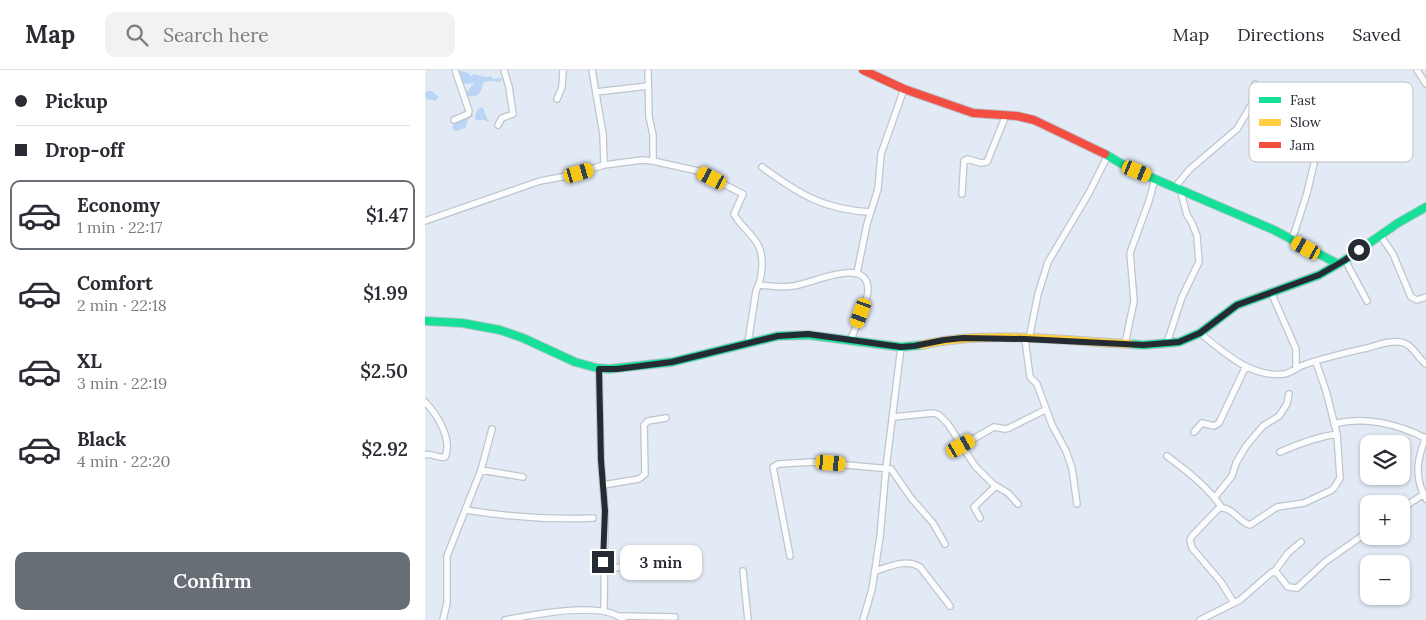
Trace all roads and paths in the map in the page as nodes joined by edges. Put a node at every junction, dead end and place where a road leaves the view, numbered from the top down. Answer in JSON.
{"nodes":[{"id":1,"x":455,"y":70,"type":"edge"},
{"id":2,"x":504,"y":70,"type":"edge"},
{"id":3,"x":563,"y":70,"type":"edge"},
{"id":4,"x":592,"y":70,"type":"edge"},
{"id":5,"x":648,"y":70,"type":"edge"},
{"id":6,"x":863,"y":70,"type":"edge"},
{"id":7,"x":1417,"y":70,"type":"edge"},
{"id":8,"x":1426,"y":84,"type":"edge"},
{"id":9,"x":648,"y":86,"type":"junction"},
{"id":10,"x":904,"y":89,"type":"junction"},
{"id":11,"x":596,"y":92,"type":"junction"},
{"id":12,"x":557,"y":99,"type":"dead end"},
{"id":13,"x":1249,"y":109,"type":"edge"},
{"id":14,"x":1006,"y":116,"type":"junction"},
{"id":15,"x":454,"y":120,"type":"dead end"},
{"id":16,"x":498,"y":125,"type":"dead end"},
{"id":17,"x":1108,"y":155,"type":"junction"},
{"id":18,"x":653,"y":161,"type":"junction"},
{"id":19,"x":1314,"y":162,"type":"edge"},
{"id":20,"x":604,"y":165,"type":"junction"},
{"id":21,"x":762,"y":167,"type":"dead end"},
{"id":22,"x":1155,"y":178,"type":"junction"},
{"id":23,"x":1178,"y":188,"type":"junction"},
{"id":24,"x":962,"y":194,"type":"dead end"},
{"id":25,"x":1426,"y":207,"type":"edge"},
{"id":26,"x":871,"y":212,"type":"junction"},
{"id":27,"x":425,"y":220,"type":"edge"},
{"id":28,"x":1380,"y":235,"type":"junction"},
{"id":29,"x":1292,"y":240,"type":"junction"},
{"id":30,"x":1345,"y":260,"type":"junction"},
{"id":31,"x":1337,"y":264,"type":"junction"},
{"id":32,"x":857,"y":273,"type":"junction"},
{"id":33,"x":759,"y":285,"type":"junction"},
{"id":34,"x":1271,"y":292,"type":"junction"},
{"id":35,"x":1426,"y":297,"type":"edge"},
{"id":36,"x":1367,"y":302,"type":"dead end"},
{"id":37,"x":425,"y":322,"type":"edge"},
{"id":38,"x":1200,"y":333,"type":"junction"},
{"id":39,"x":1027,"y":339,"type":"junction"},
{"id":40,"x":850,"y":341,"type":"junction"},
{"id":41,"x":748,"y":343,"type":"junction"},
{"id":42,"x":1167,"y":343,"type":"junction"},
{"id":43,"x":1125,"y":344,"type":"junction"},
{"id":44,"x":901,"y":347,"type":"junction"},
{"id":45,"x":1315,"y":362,"type":"junction"},
{"id":46,"x":1426,"y":364,"type":"edge"},
{"id":47,"x":1246,"y":366,"type":"junction"},
{"id":48,"x":1296,"y":368,"type":"junction"},
{"id":49,"x":599,"y":369,"type":"junction"},
{"id":50,"x":1289,"y":394,"type":"dead end"},
{"id":51,"x":425,"y":402,"type":"edge"},
{"id":52,"x":1045,"y":410,"type":"junction"},
{"id":53,"x":893,"y":417,"type":"junction"},
{"id":54,"x":666,"y":418,"type":"dead end"},
{"id":55,"x":1334,"y":424,"type":"junction"},
{"id":56,"x":492,"y":429,"type":"dead end"},
{"id":57,"x":1194,"y":432,"type":"dead end"},
{"id":58,"x":1337,"y":434,"type":"junction"},
{"id":59,"x":1426,"y":438,"type":"edge"},
{"id":60,"x":961,"y":446,"type":"junction"},
{"id":61,"x":1280,"y":452,"type":"dead end"},
{"id":62,"x":425,"y":455,"type":"edge"},
{"id":63,"x":1167,"y":456,"type":"dead end"},
{"id":64,"x":886,"y":468,"type":"junction"},
{"id":65,"x":481,"y":470,"type":"junction"},
{"id":66,"x":523,"y":477,"type":"dead end"},
{"id":67,"x":603,"y":485,"type":"junction"},
{"id":68,"x":996,"y":486,"type":"junction"},
{"id":69,"x":1425,"y":496,"type":"edge"},
{"id":70,"x":1215,"y":497,"type":"junction"},
{"id":71,"x":1018,"y":504,"type":"dead end"},
{"id":72,"x":1077,"y":504,"type":"dead end"},
{"id":73,"x":1410,"y":504,"type":"edge"},
{"id":74,"x":1222,"y":508,"type":"junction"},
{"id":75,"x":466,"y":510,"type":"junction"},
{"id":76,"x":593,"y":518,"type":"dead end"},
{"id":77,"x":980,"y":518,"type":"dead end"},
{"id":78,"x":1360,"y":537,"type":"edge"},
{"id":79,"x":1301,"y":542,"type":"dead end"},
{"id":80,"x":945,"y":544,"type":"dead end"},
{"id":81,"x":790,"y":556,"type":"dead end"},
{"id":82,"x":665,"y":562,"type":"dead end"},
{"id":83,"x":603,"y":569,"type":"junction"},
{"id":84,"x":743,"y":571,"type":"dead end"},
{"id":85,"x":875,"y":571,"type":"junction"},
{"id":86,"x":1274,"y":572,"type":"junction"},
{"id":87,"x":1234,"y":603,"type":"junction"},
{"id":88,"x":950,"y":606,"type":"dead end"},
{"id":89,"x":604,"y":610,"type":"junction"},
{"id":90,"x":611,"y":617,"type":"edge"},
{"id":91,"x":675,"y":617,"type":"dead end"},
{"id":92,"x":621,"y":618,"type":"edge"},
{"id":93,"x":443,"y":620,"type":"edge"},
{"id":94,"x":508,"y":620,"type":"edge"},
{"id":95,"x":748,"y":620,"type":"edge"},
{"id":96,"x":863,"y":620,"type":"edge"},
{"id":97,"x":1200,"y":620,"type":"edge"}],
"edges":[{"from":1,"to":15,"type":"street"},
{"from":2,"to":16,"type":"street"},
{"from":3,"to":12,"type":"street"},
{"from":4,"to":11,"type":"street"},
{"from":5,"to":9,"type":"street"},
{"from":6,"to":10,"type":"street"},
{"from":7,"to":8,"type":"street"},
{"from":9,"to":11,"type":"street"},
{"from":9,"to":18,"type":"street"},
{"from":10,"to":14,"type":"street"},
{"from":10,"to":26,"type":"street"},
{"from":11,"to":20,"type":"street"},
{"from":13,"to":23,"type":"street"},
{"from":14,"to":17,"type":"street"},
{"from":14,"to":24,"type":"street"},
{"from":17,"to":22,"type":"street"},
{"from":17,"to":39,"type":"street"},
{"from":18,"to":20,"type":"street"},
{"from":18,"to":33,"type":"street"},
{"from":19,"to":29,"type":"street"},
{"from":20,"to":27,"type":"street"},
{"from":21,"to":26,"type":"street"},
{"from":22,"to":23,"type":"street"},
{"from":22,"to":43,"type":"street"},
{"from":23,"to":29,"type":"street"},
{"from":23,"to":42,"type":"street"},
{"from":25,"to":28,"type":"street"},
{"from":26,"to":32,"type":"street"},
{"from":28,"to":30,"type":"street"},
{"from":28,"to":35,"type":"street"},
{"from":29,"to":31,"type":"street"},
{"from":30,"to":31,"type":"street"},
{"from":30,"to":36,"type":"street"},
{"from":31,"to":34,"type":"street"},
{"from":32,"to":33,"type":"street"},
{"from":32,"to":40,"type":"street"},
{"from":33,"to":41,"type":"street"},
{"from":34,"to":38,"type":"street"},
{"from":34,"to":48,"type":"street"},
{"from":37,"to":49,"type":"street"},
{"from":38,"to":42,"type":"street"},
{"from":38,"to":47,"type":"street"},
{"from":39,"to":43,"type":"street"},
{"from":39,"to":44,"type":"street"},
{"from":39,"to":52,"type":"street"},
{"from":40,"to":41,"type":"street"},
{"from":40,"to":44,"type":"street"},
{"from":41,"to":49,"type":"street"},
{"from":42,"to":43,"type":"street"},
{"from":44,"to":53,"type":"street"},
{"from":45,"to":46,"type":"street"},
{"from":45,"to":48,"type":"street"},
{"from":45,"to":55,"type":"street"},
{"from":47,"to":48,"type":"street"},
{"from":47,"to":57,"type":"street"},
{"from":49,"to":67,"type":"street"},
{"from":50,"to":70,"type":"street"},
{"from":51,"to":62,"type":"street"},
{"from":52,"to":60,"type":"street"},
{"from":52,"to":72,"type":"street"},
{"from":53,"to":60,"type":"street"},
{"from":53,"to":64,"type":"street"},
{"from":54,"to":67,"type":"street"},
{"from":55,"to":58,"type":"street"},
{"from":55,"to":59,"type":"street"},
{"from":56,"to":65,"type":"street"},
{"from":58,"to":61,"type":"street"},
{"from":58,"to":74,"type":"street"},
{"from":59,"to":69,"type":"street"},
{"from":60,"to":68,"type":"street"},
{"from":63,"to":70,"type":"street"},
{"from":64,"to":80,"type":"street"},
{"from":64,"to":81,"type":"street"},
{"from":64,"to":85,"type":"street"},
{"from":65,"to":66,"type":"street"},
{"from":65,"to":75,"type":"street"},
{"from":67,"to":83,"type":"street"},
{"from":68,"to":71,"type":"street"},
{"from":68,"to":77,"type":"street"},
{"from":69,"to":73,"type":"street"},
{"from":70,"to":74,"type":"street"},
{"from":74,"to":87,"type":"street"},
{"from":75,"to":76,"type":"street"},
{"from":75,"to":93,"type":"street"},
{"from":78,"to":86,"type":"street"},
{"from":79,"to":86,"type":"street"},
{"from":82,"to":83,"type":"street"},
{"from":83,"to":89,"type":"street"},
{"from":84,"to":95,"type":"street"},
{"from":85,"to":88,"type":"street"},
{"from":85,"to":96,"type":"street"},
{"from":86,"to":87,"type":"street"},
{"from":87,"to":97,"type":"street"},
{"from":89,"to":90,"type":"street"},
{"from":89,"to":94,"type":"street"},
{"from":90,"to":92,"type":"street"},
{"from":91,"to":92,"type":"street"}]}
